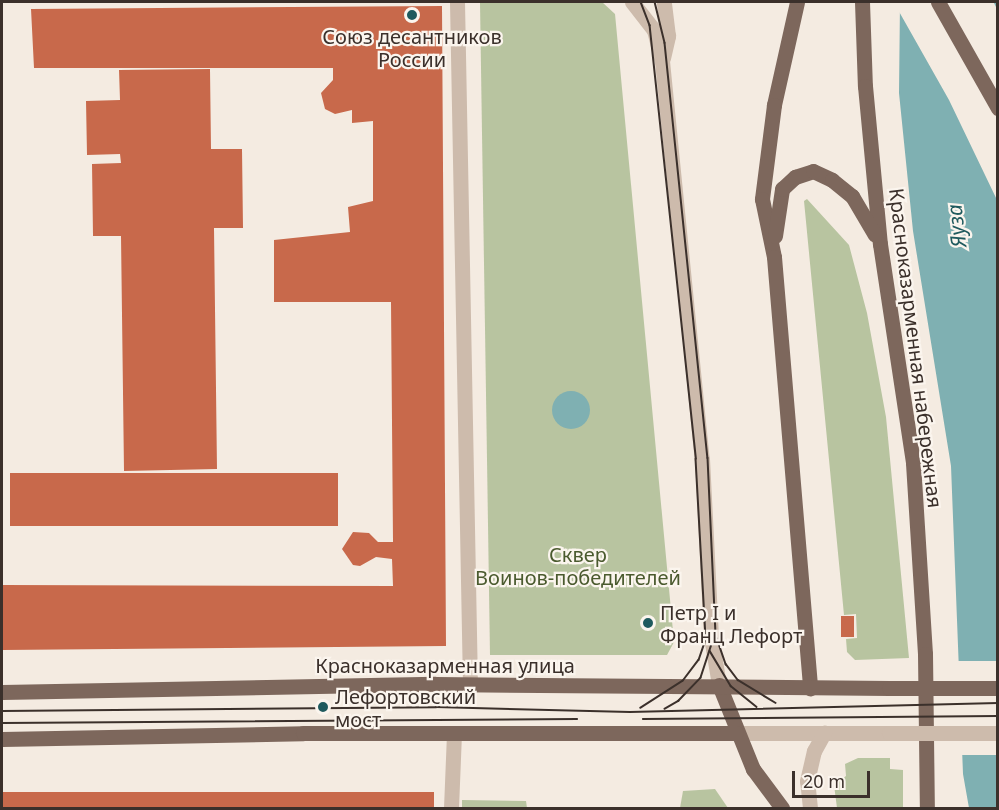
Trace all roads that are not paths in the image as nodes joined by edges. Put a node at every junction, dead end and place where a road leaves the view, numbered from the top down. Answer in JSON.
{"nodes":[{"id":1,"x":457,"y":2,"type":"edge"},
{"id":2,"x":632,"y":2,"type":"edge"},
{"id":3,"x":664,"y":2,"type":"edge"},
{"id":4,"x":797,"y":2,"type":"edge"},
{"id":5,"x":862,"y":2,"type":"edge"},
{"id":6,"x":938,"y":2,"type":"edge"},
{"id":7,"x":662,"y":61,"type":"junction"},
{"id":8,"x":998,"y":108,"type":"edge"},
{"id":9,"x":880,"y":244,"type":"junction"},
{"id":10,"x":774,"y":257,"type":"junction"},
{"id":11,"x":470,"y":684,"type":"junction"},
{"id":12,"x":719,"y":685,"type":"junction"},
{"id":13,"x":998,"y":688,"type":"edge"},
{"id":14,"x":810,"y":689,"type":"junction"},
{"id":15,"x":2,"y":692,"type":"edge"},
{"id":16,"x":454,"y":733,"type":"junction"},
{"id":17,"x":736,"y":733,"type":"junction"},
{"id":18,"x":824,"y":733,"type":"junction"},
{"id":19,"x":998,"y":733,"type":"edge"},
{"id":20,"x":2,"y":739,"type":"edge"},
{"id":21,"x":452,"y":808,"type":"edge"},
{"id":22,"x":782,"y":808,"type":"edge"},
{"id":23,"x":810,"y":808,"type":"edge"},
{"id":24,"x":927,"y":808,"type":"edge"}],
"edges":[{"from":1,"to":11,"type":"street"},
{"from":2,"to":7,"type":"street"},
{"from":3,"to":7,"type":"street"},
{"from":4,"to":10,"type":"main road"},
{"from":5,"to":9,"type":"main road","name":"Красноказарменная набережная"},
{"from":6,"to":8,"type":"main road"},
{"from":7,"to":12,"type":"street"},
{"from":9,"to":10,"type":"main road"},
{"from":9,"to":24,"type":"main road","name":"Красноказарменная набережная"},
{"from":10,"to":14,"type":"main road"},
{"from":11,"to":12,"type":"main road","name":"Красноказарменная улица"},
{"from":11,"to":15,"type":"main road","name":"Красноказарменная улица"},
{"from":12,"to":14,"type":"main road","name":"Красноказарменная улица"},
{"from":12,"to":17,"type":"main road"},
{"from":13,"to":14,"type":"main road","name":"Красноказарменная улица","bridge":true},
{"from":16,"to":17,"type":"main road"},
{"from":16,"to":20,"type":"main road"},
{"from":16,"to":21,"type":"street"},
{"from":17,"to":18,"type":"street"},
{"from":17,"to":22,"type":"main road"},
{"from":18,"to":19,"type":"street","bridge":true},
{"from":18,"to":23,"type":"street"}]}
